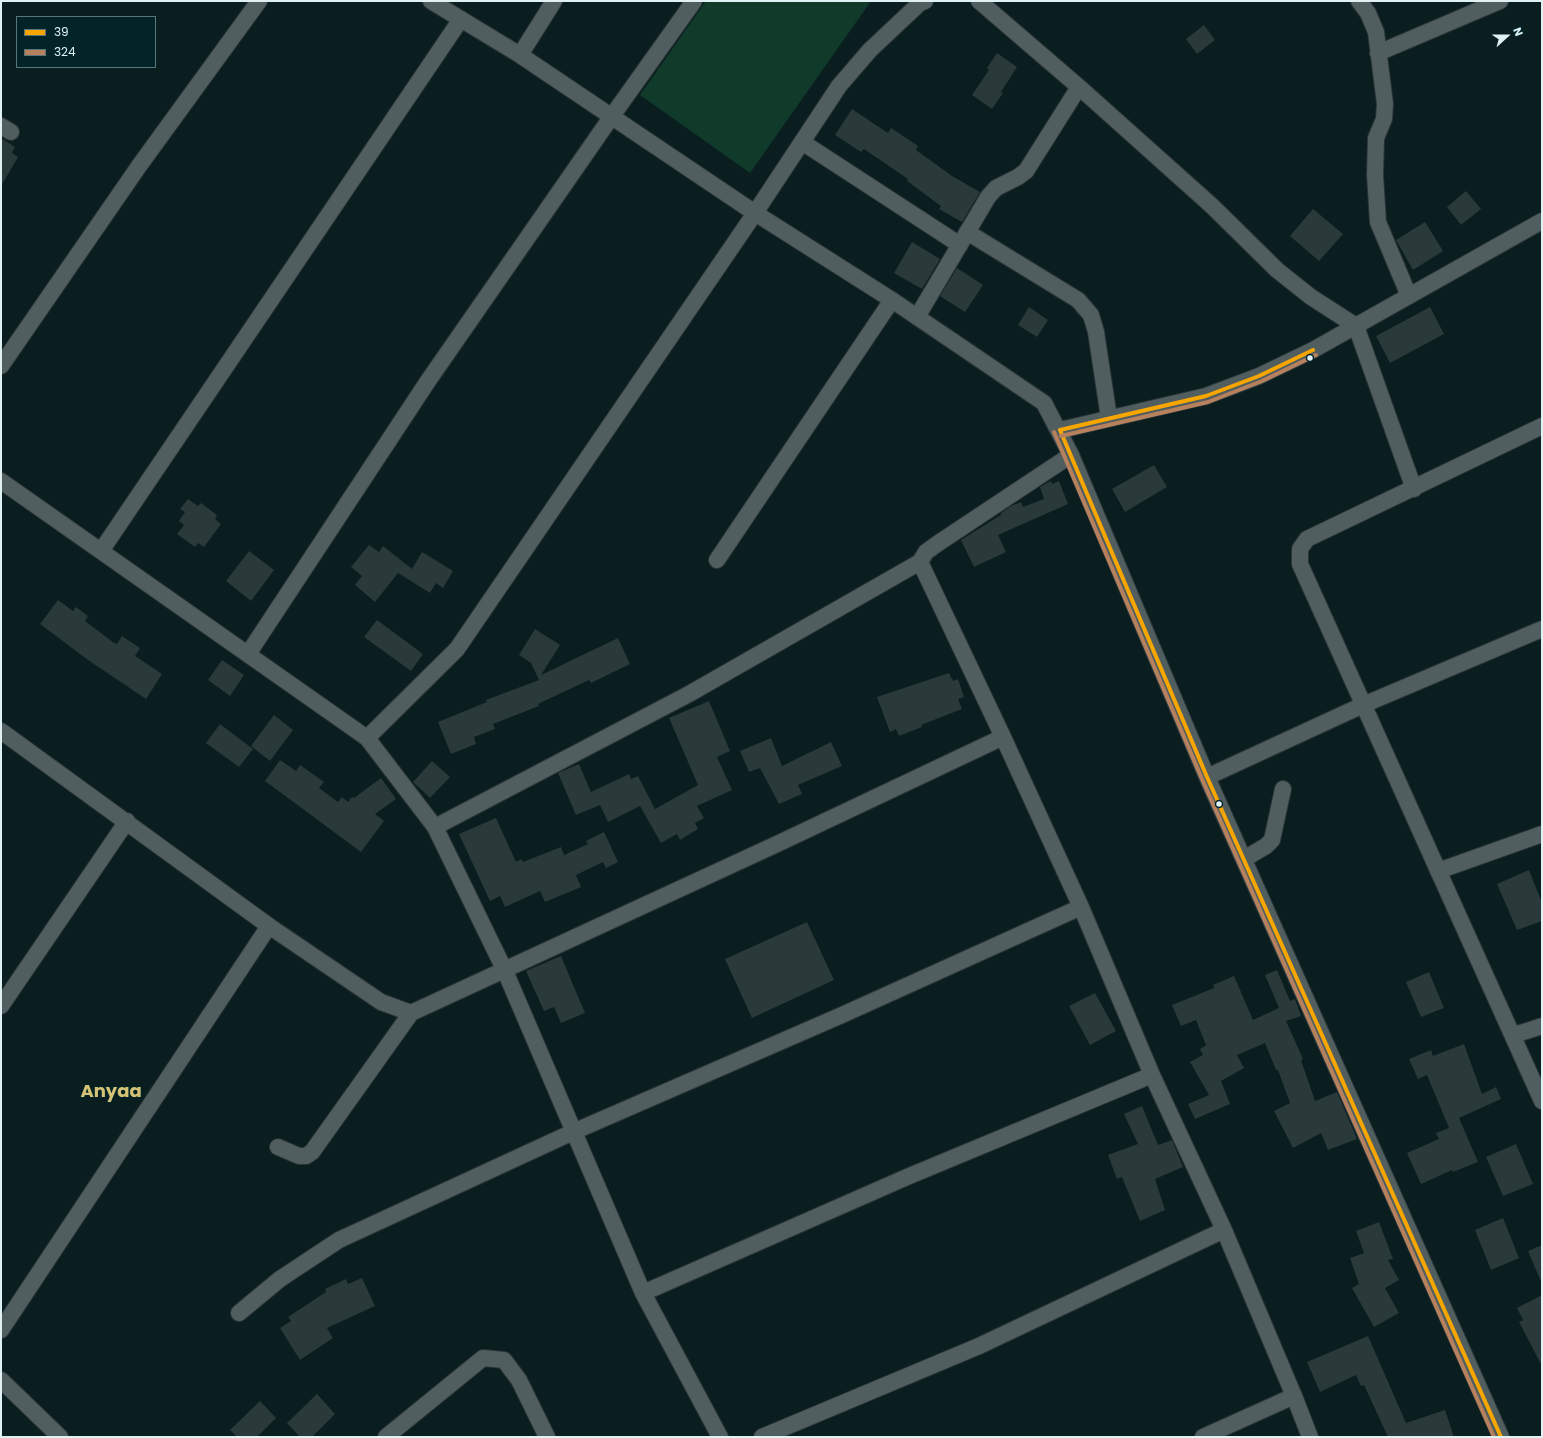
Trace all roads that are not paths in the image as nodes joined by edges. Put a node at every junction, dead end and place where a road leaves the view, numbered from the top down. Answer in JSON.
{"nodes":[{"id":1,"x":259,"y":1,"type":"edge"},
{"id":2,"x":431,"y":1,"type":"edge"},
{"id":3,"x":554,"y":1,"type":"edge"},
{"id":4,"x":694,"y":1,"type":"edge"},
{"id":5,"x":979,"y":1,"type":"edge"},
{"id":6,"x":1360,"y":1,"type":"edge"},
{"id":7,"x":1500,"y":1,"type":"edge"},
{"id":8,"x":921,"y":2,"type":"edge"},
{"id":9,"x":461,"y":19,"type":"junction"},
{"id":10,"x":1378,"y":53,"type":"junction"},
{"id":11,"x":520,"y":55,"type":"junction"},
{"id":12,"x":1079,"y":87,"type":"junction"},
{"id":13,"x":612,"y":116,"type":"junction"},
{"id":14,"x":802,"y":142,"type":"junction"},
{"id":15,"x":755,"y":213,"type":"junction"},
{"id":16,"x":1542,"y":221,"type":"edge"},
{"id":17,"x":963,"y":239,"type":"junction"},
{"id":18,"x":1409,"y":296,"type":"junction"},
{"id":19,"x":892,"y":300,"type":"junction"},
{"id":20,"x":917,"y":317,"type":"junction"},
{"id":21,"x":1356,"y":326,"type":"junction"},
{"id":22,"x":1,"y":366,"type":"edge"},
{"id":23,"x":1109,"y":418,"type":"junction"},
{"id":24,"x":1542,"y":426,"type":"edge"},
{"id":25,"x":1060,"y":430,"type":"junction"},
{"id":26,"x":1071,"y":455,"type":"junction"},
{"id":27,"x":1,"y":481,"type":"edge"},
{"id":28,"x":1414,"y":490,"type":"junction"},
{"id":29,"x":101,"y":551,"type":"junction"},
{"id":30,"x":717,"y":560,"type":"dead end"},
{"id":31,"x":920,"y":562,"type":"junction"},
{"id":32,"x":1542,"y":628,"type":"edge"},
{"id":33,"x":248,"y":654,"type":"junction"},
{"id":34,"x":1363,"y":705,"type":"junction"},
{"id":35,"x":2,"y":733,"type":"edge"},
{"id":36,"x":1003,"y":737,"type":"junction"},
{"id":37,"x":367,"y":738,"type":"junction"},
{"id":38,"x":1207,"y":777,"type":"junction"},
{"id":39,"x":1283,"y":789,"type":"dead end"},
{"id":40,"x":127,"y":821,"type":"junction"},
{"id":41,"x":435,"y":827,"type":"junction"},
{"id":42,"x":1542,"y":834,"type":"edge"},
{"id":43,"x":1244,"y":859,"type":"junction"},
{"id":44,"x":1438,"y":871,"type":"junction"},
{"id":45,"x":1082,"y":907,"type":"junction"},
{"id":46,"x":269,"y":926,"type":"junction"},
{"id":47,"x":505,"y":971,"type":"junction"},
{"id":48,"x":1,"y":1006,"type":"edge"},
{"id":49,"x":411,"y":1013,"type":"junction"},
{"id":50,"x":1542,"y":1026,"type":"edge"},
{"id":51,"x":1514,"y":1035,"type":"junction"},
{"id":52,"x":1152,"y":1075,"type":"junction"},
{"id":53,"x":1542,"y":1101,"type":"edge"},
{"id":54,"x":573,"y":1132,"type":"junction"},
{"id":55,"x":278,"y":1147,"type":"dead end"},
{"id":56,"x":1224,"y":1230,"type":"junction"},
{"id":57,"x":643,"y":1294,"type":"junction"},
{"id":58,"x":239,"y":1314,"type":"dead end"},
{"id":59,"x":1,"y":1330,"type":"edge"},
{"id":60,"x":1,"y":1380,"type":"edge"},
{"id":61,"x":1294,"y":1396,"type":"junction"},
{"id":62,"x":60,"y":1437,"type":"edge"},
{"id":63,"x":386,"y":1437,"type":"edge"},
{"id":64,"x":547,"y":1437,"type":"edge"},
{"id":65,"x":720,"y":1437,"type":"edge"},
{"id":66,"x":762,"y":1437,"type":"edge"},
{"id":67,"x":1203,"y":1437,"type":"edge"},
{"id":68,"x":1310,"y":1437,"type":"edge"},
{"id":69,"x":1501,"y":1437,"type":"edge"}],
"edges":[{"from":1,"to":22,"type":"street"},
{"from":2,"to":9,"type":"street"},
{"from":3,"to":11,"type":"street"},
{"from":4,"to":13,"type":"street"},
{"from":5,"to":12,"type":"street"},
{"from":6,"to":10,"type":"street"},
{"from":7,"to":10,"type":"street"},
{"from":8,"to":14,"type":"street"},
{"from":9,"to":11,"type":"street"},
{"from":9,"to":29,"type":"street"},
{"from":10,"to":18,"type":"street"},
{"from":11,"to":13,"type":"street"},
{"from":12,"to":17,"type":"street"},
{"from":12,"to":21,"type":"street"},
{"from":13,"to":15,"type":"street"},
{"from":13,"to":33,"type":"street"},
{"from":14,"to":15,"type":"street"},
{"from":14,"to":17,"type":"street"},
{"from":15,"to":19,"type":"street"},
{"from":15,"to":37,"type":"street"},
{"from":16,"to":18,"type":"street"},
{"from":17,"to":20,"type":"street"},
{"from":17,"to":23,"type":"street"},
{"from":18,"to":21,"type":"street"},
{"from":19,"to":20,"type":"street"},
{"from":19,"to":30,"type":"street"},
{"from":20,"to":25,"type":"street"},
{"from":21,"to":23,"type":"street"},
{"from":21,"to":28,"type":"street"},
{"from":23,"to":25,"type":"street"},
{"from":24,"to":28,"type":"street"},
{"from":25,"to":26,"type":"street"},
{"from":26,"to":31,"type":"street"},
{"from":26,"to":38,"type":"street"},
{"from":27,"to":29,"type":"street"},
{"from":28,"to":34,"type":"street"},
{"from":29,"to":33,"type":"street"},
{"from":31,"to":36,"type":"street"},
{"from":31,"to":41,"type":"street"},
{"from":32,"to":34,"type":"street"},
{"from":33,"to":37,"type":"street"},
{"from":34,"to":38,"type":"street"},
{"from":34,"to":44,"type":"street"},
{"from":35,"to":40,"type":"street"},
{"from":36,"to":45,"type":"street"},
{"from":36,"to":47,"type":"street"},
{"from":37,"to":41,"type":"street"},
{"from":38,"to":43,"type":"street"},
{"from":39,"to":43,"type":"street"},
{"from":40,"to":46,"type":"street"},
{"from":40,"to":48,"type":"street"},
{"from":41,"to":47,"type":"street"},
{"from":42,"to":44,"type":"street"},
{"from":43,"to":69,"type":"street"},
{"from":44,"to":51,"type":"street"},
{"from":45,"to":52,"type":"street"},
{"from":45,"to":54,"type":"street"},
{"from":46,"to":49,"type":"street"},
{"from":46,"to":59,"type":"street"},
{"from":47,"to":49,"type":"street"},
{"from":47,"to":54,"type":"street"},
{"from":49,"to":55,"type":"street"},
{"from":50,"to":51,"type":"street"},
{"from":51,"to":53,"type":"street"},
{"from":52,"to":56,"type":"street"},
{"from":52,"to":57,"type":"street"},
{"from":54,"to":57,"type":"street"},
{"from":54,"to":58,"type":"street"},
{"from":56,"to":61,"type":"street"},
{"from":56,"to":66,"type":"street"},
{"from":57,"to":65,"type":"street"},
{"from":60,"to":62,"type":"street"},
{"from":61,"to":67,"type":"street"},
{"from":61,"to":68,"type":"street"},
{"from":63,"to":64,"type":"street"}]}
